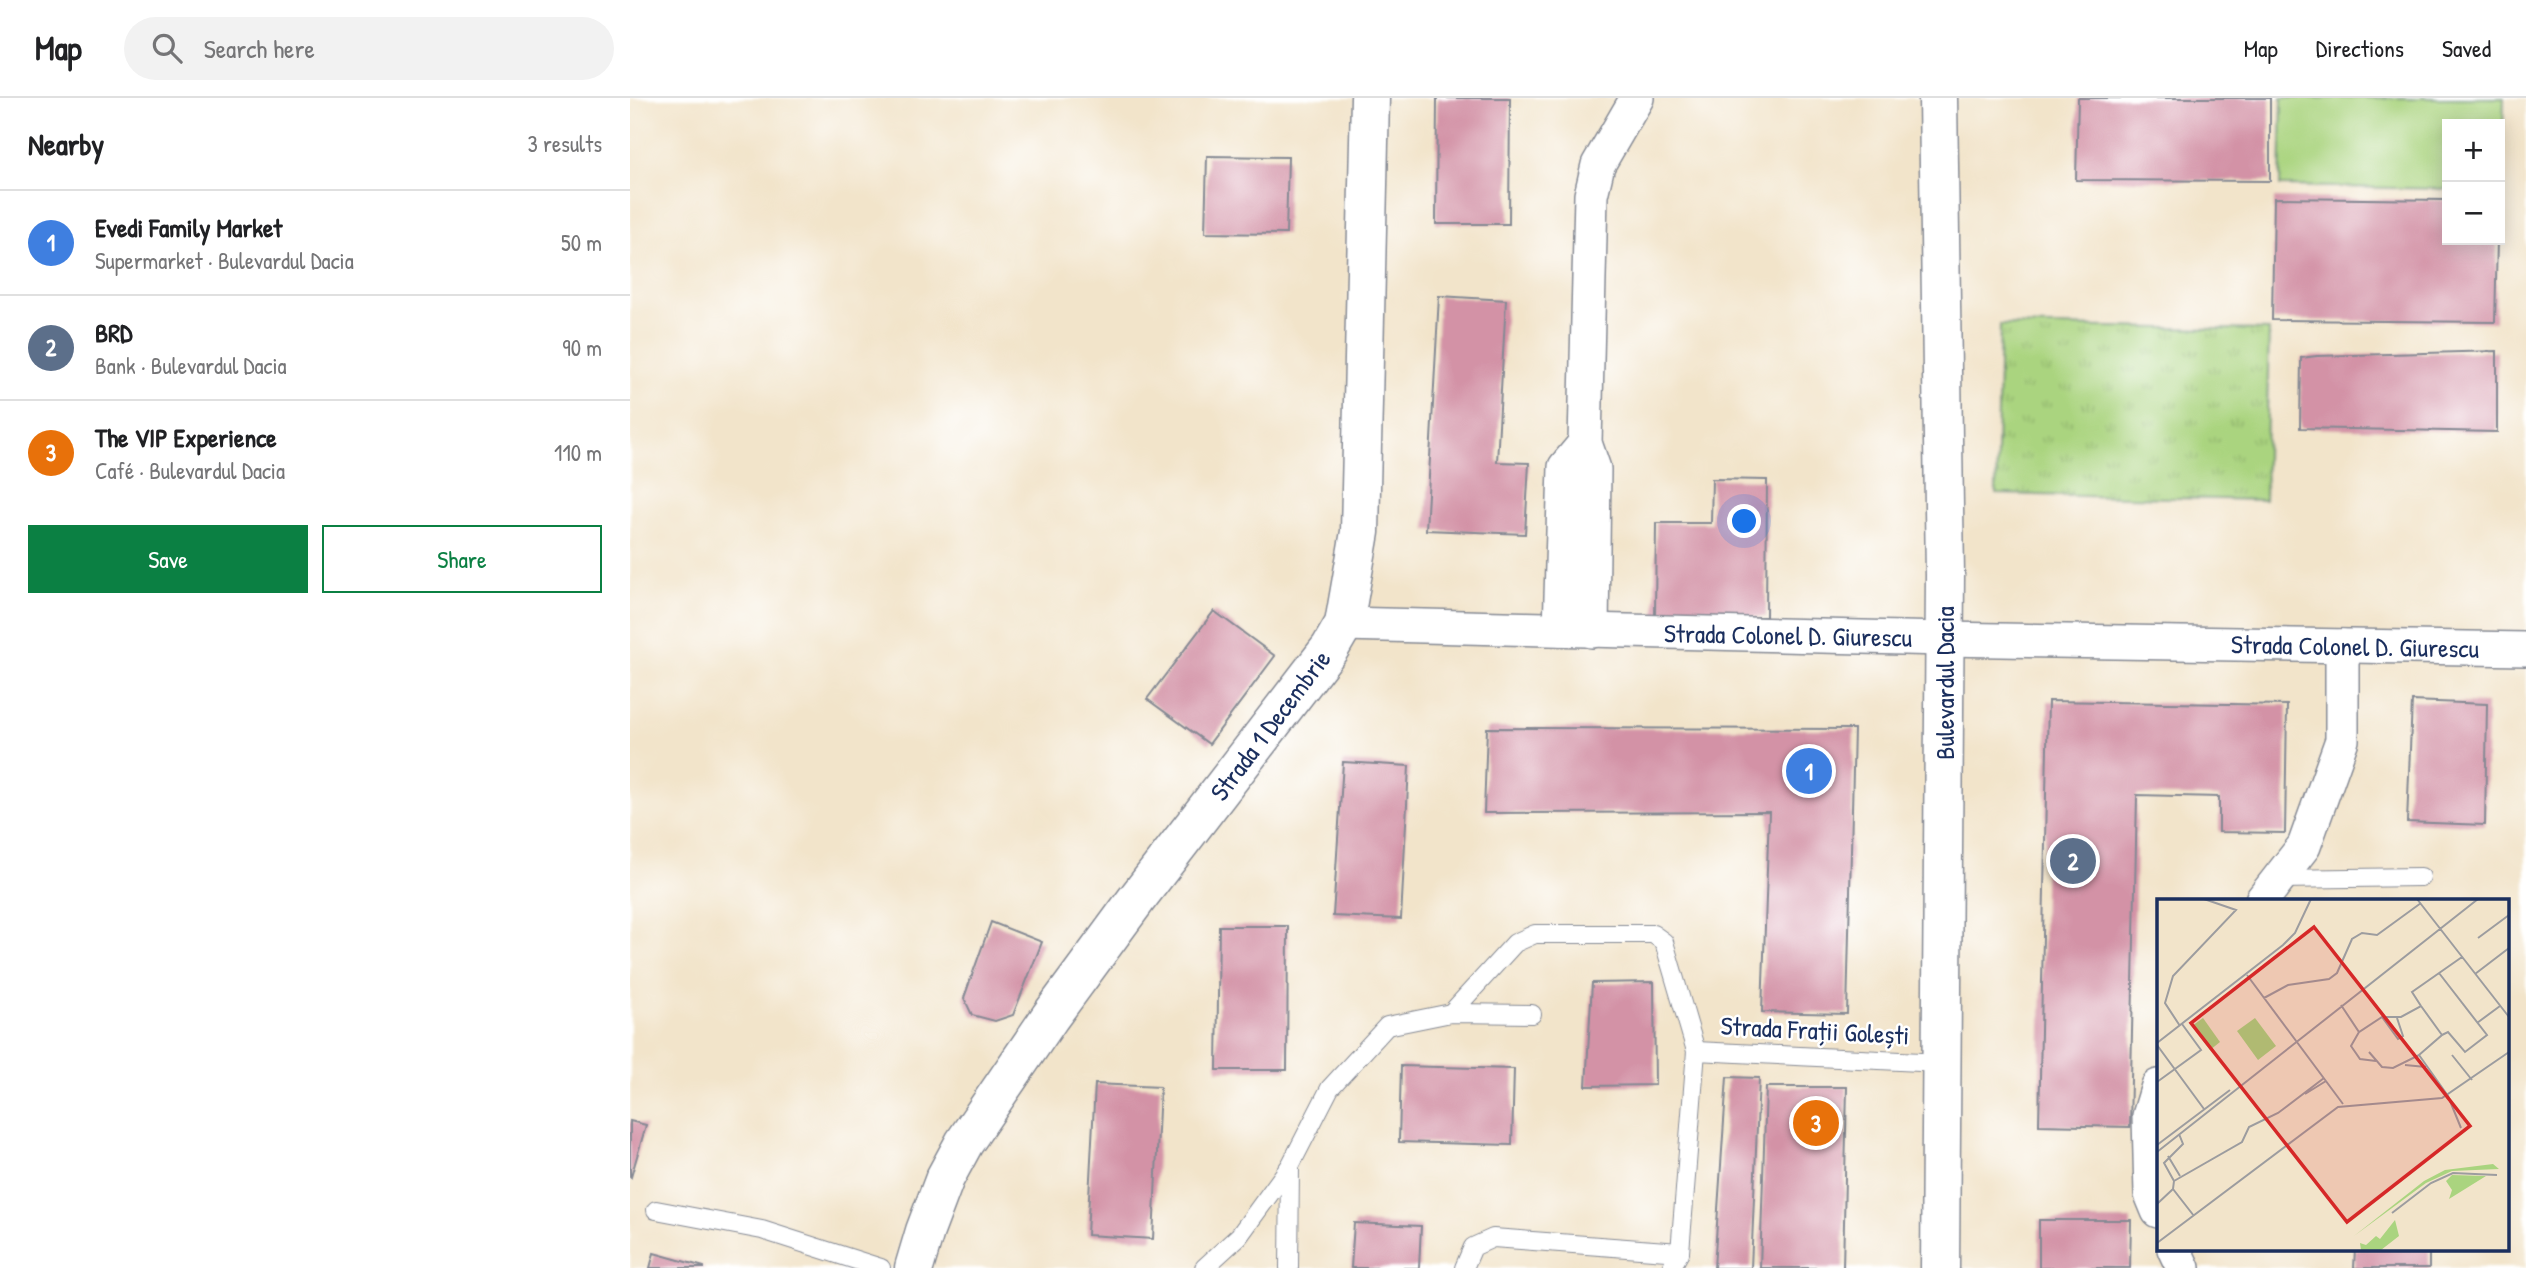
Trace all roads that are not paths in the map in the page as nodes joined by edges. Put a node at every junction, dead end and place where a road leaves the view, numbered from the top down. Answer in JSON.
{"nodes":[{"id":1,"x":1370,"y":98,"type":"edge"},
{"id":2,"x":1637,"y":98,"type":"edge"},
{"id":3,"x":1938,"y":98,"type":"edge"},
{"id":4,"x":1344,"y":624,"type":"junction"},
{"id":5,"x":1576,"y":630,"type":"junction"},
{"id":6,"x":1944,"y":639,"type":"junction"},
{"id":7,"x":2342,"y":646,"type":"junction"},
{"id":8,"x":2526,"y":649,"type":"edge"},
{"id":9,"x":2421,"y":877,"type":"dead end"},
{"id":10,"x":2270,"y":890,"type":"edge"},
{"id":11,"x":1451,"y":1013,"type":"junction"},
{"id":12,"x":1532,"y":1014,"type":"dead end"},
{"id":13,"x":1696,"y":1051,"type":"junction"},
{"id":14,"x":1941,"y":1063,"type":"junction"},
{"id":15,"x":2157,"y":1089,"type":"edge"},
{"id":16,"x":1290,"y":1166,"type":"junction"},
{"id":17,"x":2157,"y":1209,"type":"edge"},
{"id":18,"x":656,"y":1210,"type":"dead end"},
{"id":19,"x":2174,"y":1250,"type":"edge"},
{"id":20,"x":1680,"y":1252,"type":"junction"},
{"id":21,"x":881,"y":1268,"type":"edge"},
{"id":22,"x":915,"y":1268,"type":"edge"},
{"id":23,"x":1204,"y":1268,"type":"edge"},
{"id":24,"x":1289,"y":1268,"type":"edge"},
{"id":25,"x":1464,"y":1268,"type":"edge"},
{"id":26,"x":1671,"y":1268,"type":"edge"},
{"id":27,"x":1940,"y":1268,"type":"edge"},
{"id":28,"x":2183,"y":1268,"type":"edge"}],
"edges":[{"from":1,"to":4,"type":"street","name":"Strada 1 Decembrie"},
{"from":2,"to":5,"type":"street"},
{"from":3,"to":6,"type":"street","name":"Bulevardul Dacia"},
{"from":4,"to":5,"type":"street","name":"Strada Colonel D. Giurescu"},
{"from":4,"to":22,"type":"street","name":"Strada 1 Decembrie"},
{"from":5,"to":6,"type":"street","name":"Strada Colonel D. Giurescu"},
{"from":6,"to":7,"type":"street","name":"Strada Colonel D. Giurescu"},
{"from":6,"to":14,"type":"street","name":"Bulevardul Dacia"},
{"from":7,"to":8,"type":"street","name":"Strada Colonel D. Giurescu"},
{"from":7,"to":10,"type":"street"},
{"from":9,"to":10,"type":"lane"},
{"from":11,"to":12,"type":"lane"},
{"from":11,"to":13,"type":"lane"},
{"from":11,"to":16,"type":"lane"},
{"from":13,"to":14,"type":"lane","name":"Strada Frații Golești"},
{"from":13,"to":20,"type":"lane","name":"Strada Frații Golești"},
{"from":14,"to":27,"type":"street","name":"Bulevardul Dacia"},
{"from":15,"to":17,"type":"street"},
{"from":16,"to":23,"type":"lane"},
{"from":16,"to":24,"type":"lane"},
{"from":18,"to":21,"type":"lane"},
{"from":19,"to":28,"type":"street"},
{"from":20,"to":25,"type":"lane"},
{"from":20,"to":26,"type":"lane","name":"Strada Frații Golești"}]}
